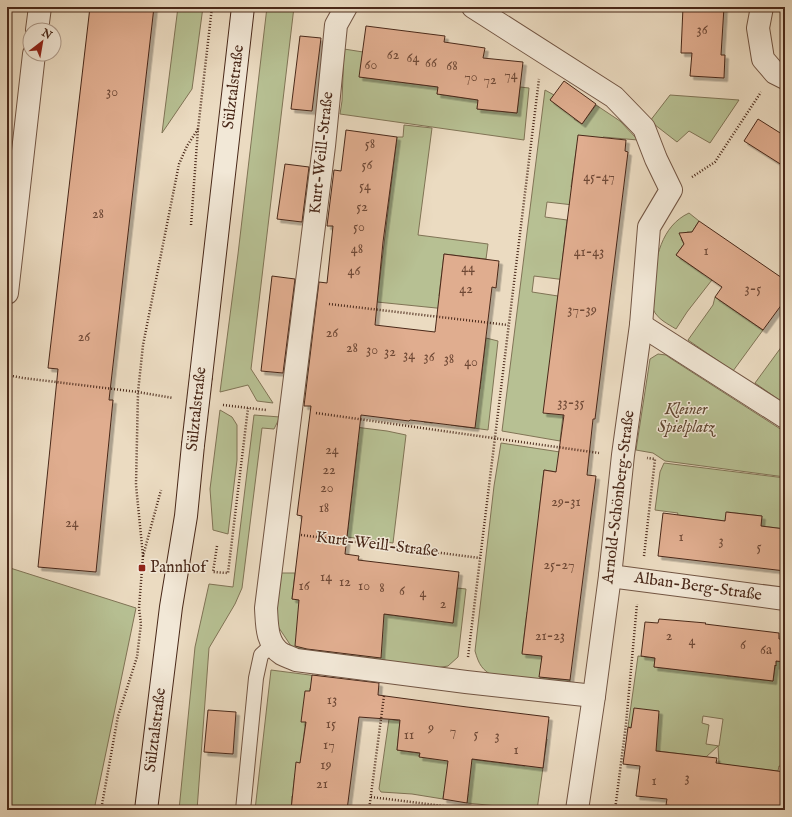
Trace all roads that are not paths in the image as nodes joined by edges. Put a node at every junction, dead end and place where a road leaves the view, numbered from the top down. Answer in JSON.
{"nodes":[{"id":1,"x":40,"y":7,"type":"edge"},
{"id":2,"x":243,"y":7,"type":"edge"},
{"id":3,"x":346,"y":7,"type":"edge"},
{"id":4,"x":473,"y":7,"type":"edge"},
{"id":5,"x":762,"y":7,"type":"edge"},
{"id":6,"x":38,"y":22,"type":"edge"},
{"id":7,"x":33,"y":62,"type":"edge"},
{"id":8,"x":780,"y":76,"type":"edge"},
{"id":9,"x":7,"y":293,"type":"edge"},
{"id":10,"x":642,"y":325,"type":"junction"},
{"id":11,"x":785,"y":417,"type":"edge"},
{"id":12,"x":610,"y":576,"type":"junction"},
{"id":13,"x":785,"y":599,"type":"edge"},
{"id":14,"x":270,"y":639,"type":"junction"},
{"id":15,"x":594,"y":696,"type":"junction"},
{"id":16,"x":146,"y":810,"type":"edge"},
{"id":17,"x":242,"y":810,"type":"edge"},
{"id":18,"x":577,"y":810,"type":"edge"}],
"edges":[{"from":1,"to":6,"type":"street"},
{"from":2,"to":16,"type":"street","name":"Sülztalstraße","bridge":true},
{"from":3,"to":14,"type":"street","name":"Kurt-Weill-Straße"},
{"from":4,"to":10,"type":"street","name":"Arnold-Schönberg-Straße"},
{"from":5,"to":8,"type":"street"},
{"from":7,"to":9,"type":"street"},
{"from":10,"to":11,"type":"street"},
{"from":10,"to":12,"type":"street","name":"Arnold-Schönberg-Straße"},
{"from":12,"to":13,"type":"street","name":"Alban-Berg-Straße"},
{"from":12,"to":15,"type":"street","name":"Arnold-Schönberg-Straße"},
{"from":14,"to":15,"type":"street"},
{"from":14,"to":17,"type":"lane"},
{"from":15,"to":18,"type":"street","name":"Arnold-Schönberg-Straße"}]}
